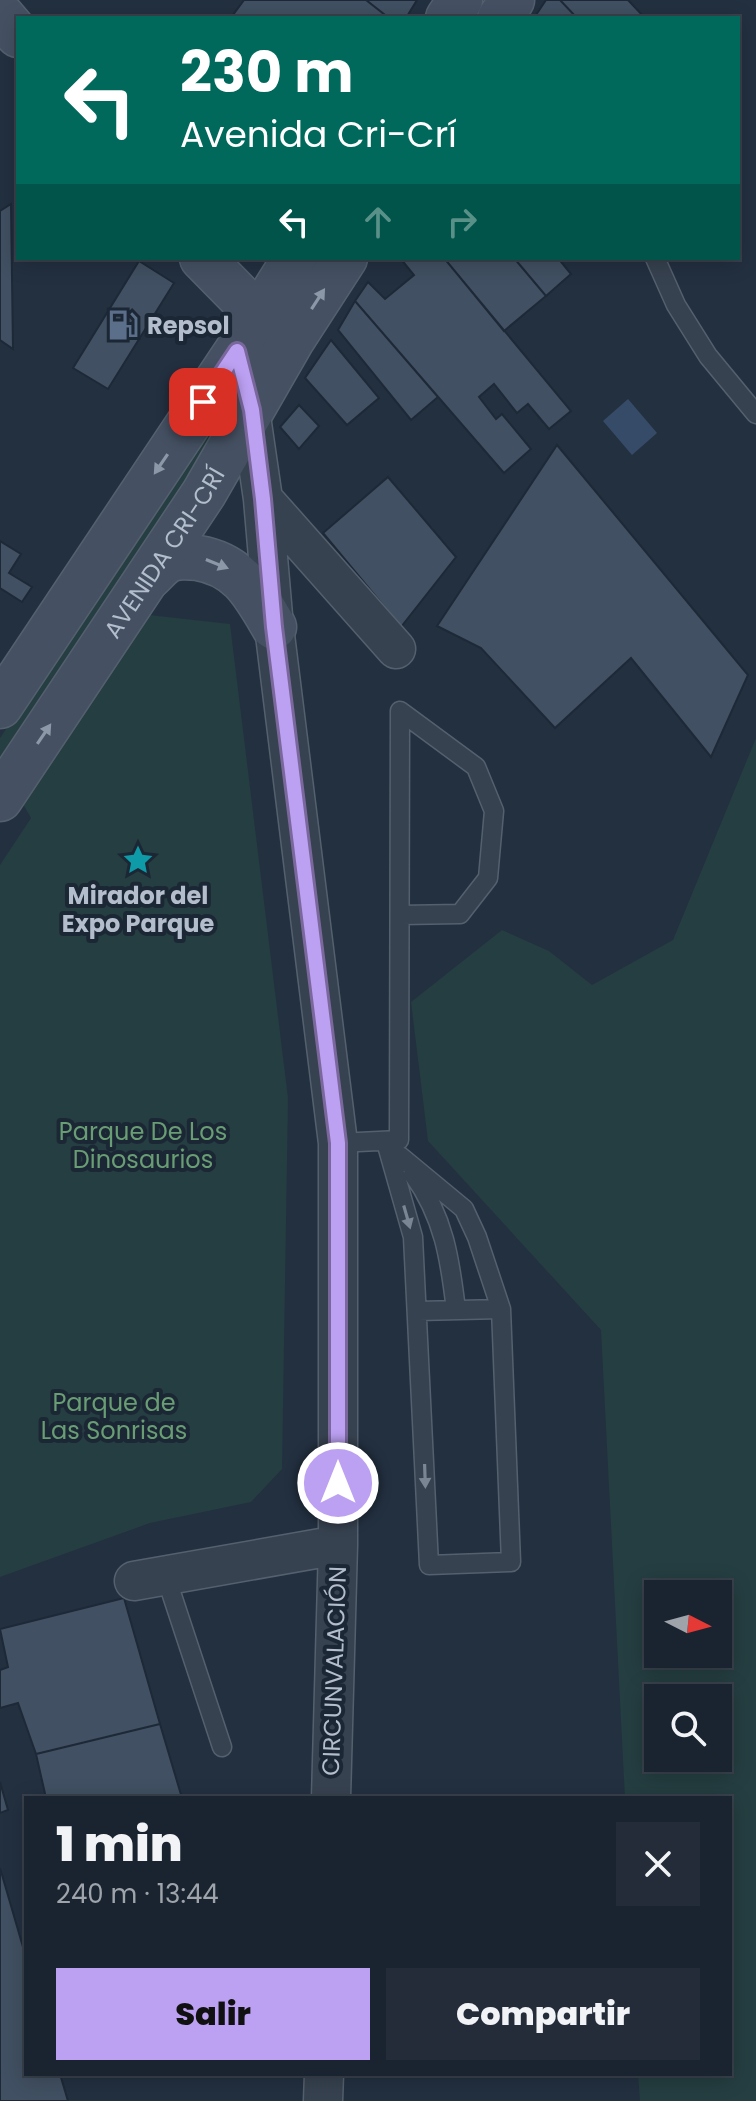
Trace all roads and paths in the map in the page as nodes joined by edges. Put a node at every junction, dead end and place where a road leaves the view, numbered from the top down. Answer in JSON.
{"nodes":[{"id":1,"x":0,"y":14,"type":"edge"},
{"id":2,"x":16,"y":33,"type":"edge"},
{"id":3,"x":204,"y":260,"type":"edge"},
{"id":4,"x":294,"y":260,"type":"edge"},
{"id":5,"x":343,"y":260,"type":"edge"},
{"id":6,"x":656,"y":260,"type":"edge"},
{"id":7,"x":263,"y":336,"type":"junction"},
{"id":8,"x":252,"y":410,"type":"junction"},
{"id":9,"x":756,"y":414,"type":"edge"},
{"id":10,"x":263,"y":499,"type":"junction"},
{"id":11,"x":148,"y":578,"type":"junction"},
{"id":12,"x":274,"y":627,"type":"junction"},
{"id":13,"x":396,"y":649,"type":"dead end"},
{"id":14,"x":0,"y":706,"type":"edge"},
{"id":15,"x":0,"y":799,"type":"edge"},
{"id":16,"x":401,"y":915,"type":"junction"},
{"id":17,"x":338,"y":1143,"type":"junction"},
{"id":18,"x":395,"y":1146,"type":"junction"},
{"id":19,"x":501,"y":1309,"type":"junction"},
{"id":20,"x":456,"y":1310,"type":"junction"},
{"id":21,"x":418,"y":1311,"type":"junction"},
{"id":22,"x":338,"y":1545,"type":"junction"},
{"id":23,"x":150,"y":1578,"type":"joint"},
{"id":24,"x":222,"y":1747,"type":"dead end"},
{"id":25,"x":331,"y":1796,"type":"edge"},
{"id":26,"x":324,"y":2076,"type":"edge"},
{"id":27,"x":323,"y":2101,"type":"edge"}],
"edges":[{"from":1,"to":2,"type":"main road"},
{"from":3,"to":7,"type":"main road"},
{"from":4,"to":7,"type":"main road","name":"AVENIDA CRI-CRÍ"},
{"from":7,"to":5,"type":"main road","name":"AVENIDA CRI-CRÍ","one_way":true},
{"from":6,"to":9,"type":"lane"},
{"from":7,"to":8,"type":"main road","name":"AVENIDA CRI-CRÍ"},
{"from":7,"to":14,"type":"main road","name":"AVENIDA CRI-CRÍ","one_way":true},
{"from":8,"to":10,"type":"street","name":"CIRCUNVALACIÓN"},
{"from":8,"to":11,"type":"main road","name":"AVENIDA CRI-CRÍ"},
{"from":10,"to":12,"type":"street","name":"CIRCUNVALACIÓN"},
{"from":10,"to":13,"type":"street"},
{"from":11,"to":12,"type":"main road","one_way":true},
{"from":15,"to":11,"type":"main road","name":"AVENIDA CRI-CRÍ","one_way":true},
{"from":12,"to":17,"type":"street","name":"CIRCUNVALACIÓN"},
{"from":16,"to":16,"type":"lane"},
{"from":16,"to":18,"type":"lane"},
{"from":17,"to":18,"type":"lane"},
{"from":17,"to":22,"type":"street","name":"CIRCUNVALACIÓN"},
{"from":18,"to":19,"type":"lane"},
{"from":18,"to":20,"type":"lane"},
{"from":18,"to":21,"type":"lane","one_way":true},
{"from":19,"to":20,"type":"lane"},
{"from":21,"to":19,"type":"lane","one_way":true},
{"from":20,"to":21,"type":"lane"},
{"from":22,"to":23,"type":"street"},
{"from":22,"to":25,"type":"street","name":"CIRCUNVALACIÓN"},
{"from":23,"to":24,"type":"lane"},
{"from":26,"to":27,"type":"street"}]}
